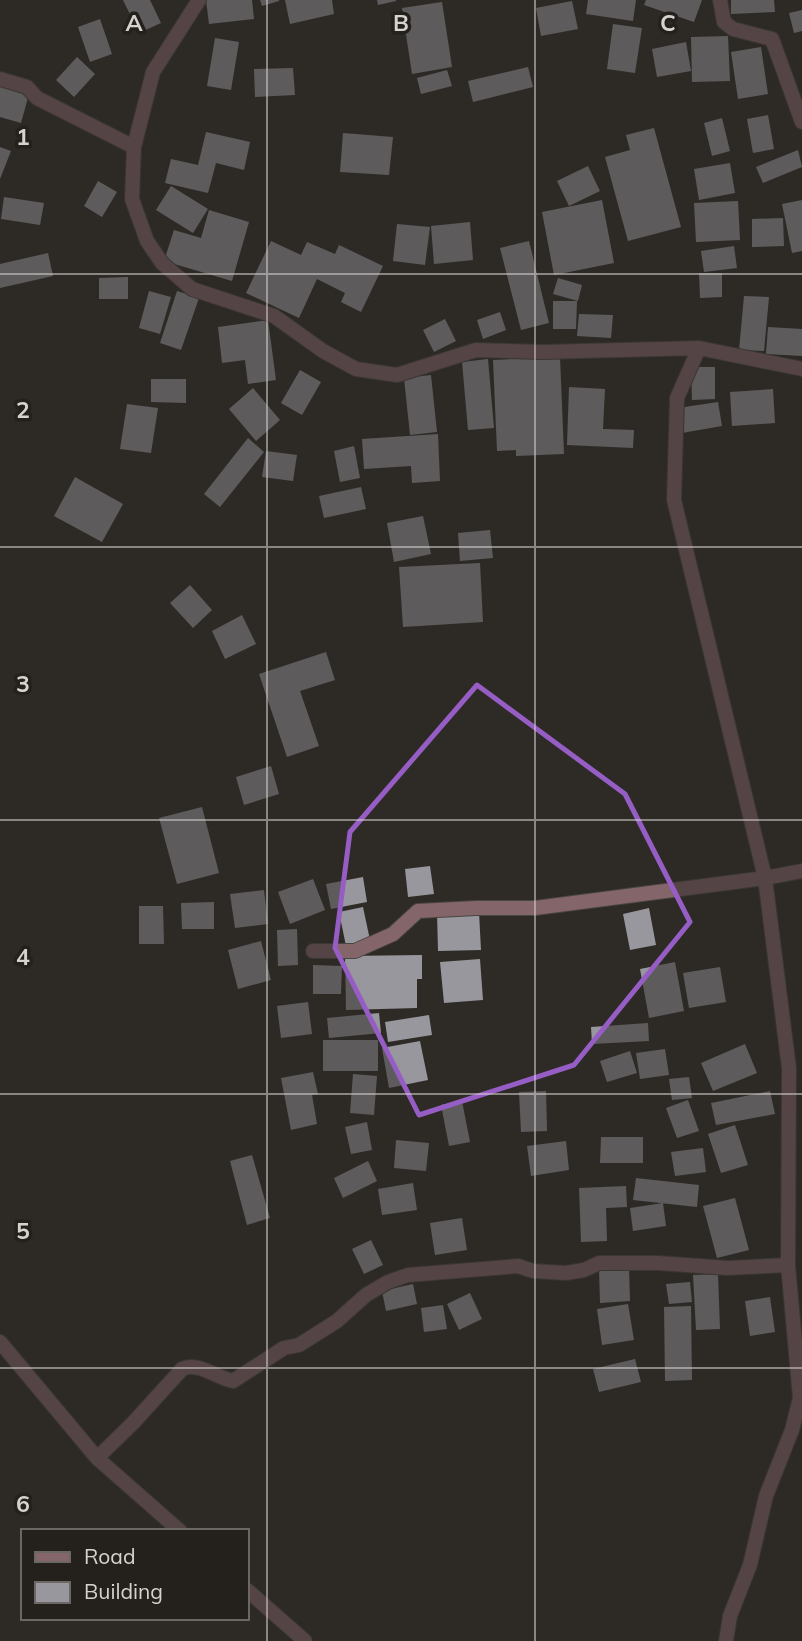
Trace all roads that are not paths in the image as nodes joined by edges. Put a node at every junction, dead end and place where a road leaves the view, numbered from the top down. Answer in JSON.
{"nodes":[{"id":1,"x":199,"y":0,"type":"edge"},
{"id":2,"x":720,"y":0,"type":"edge"},
{"id":3,"x":0,"y":79,"type":"edge"},
{"id":4,"x":802,"y":122,"type":"edge"},
{"id":5,"x":134,"y":147,"type":"junction"},
{"id":6,"x":699,"y":348,"type":"junction"},
{"id":7,"x":802,"y":369,"type":"edge"},
{"id":8,"x":802,"y":871,"type":"edge"},
{"id":9,"x":765,"y":878,"type":"junction"},
{"id":10,"x":313,"y":951,"type":"dead end"},
{"id":11,"x":788,"y":1265,"type":"junction"},
{"id":12,"x":0,"y":1342,"type":"edge"},
{"id":13,"x":97,"y":1458,"type":"junction"},
{"id":14,"x":178,"y":1529,"type":"edge"},
{"id":15,"x":248,"y":1591,"type":"edge"},
{"id":16,"x":304,"y":1641,"type":"edge"},
{"id":17,"x":726,"y":1641,"type":"edge"}],
"edges":[{"from":1,"to":5,"type":"street"},
{"from":2,"to":4,"type":"street"},
{"from":3,"to":5,"type":"street"},
{"from":5,"to":6,"type":"street"},
{"from":6,"to":7,"type":"street"},
{"from":6,"to":9,"type":"street"},
{"from":8,"to":9,"type":"street"},
{"from":9,"to":10,"type":"street"},
{"from":9,"to":11,"type":"street"},
{"from":11,"to":13,"type":"street"},
{"from":11,"to":17,"type":"street"},
{"from":12,"to":13,"type":"street"},
{"from":13,"to":14,"type":"street"},
{"from":15,"to":16,"type":"street"}]}
